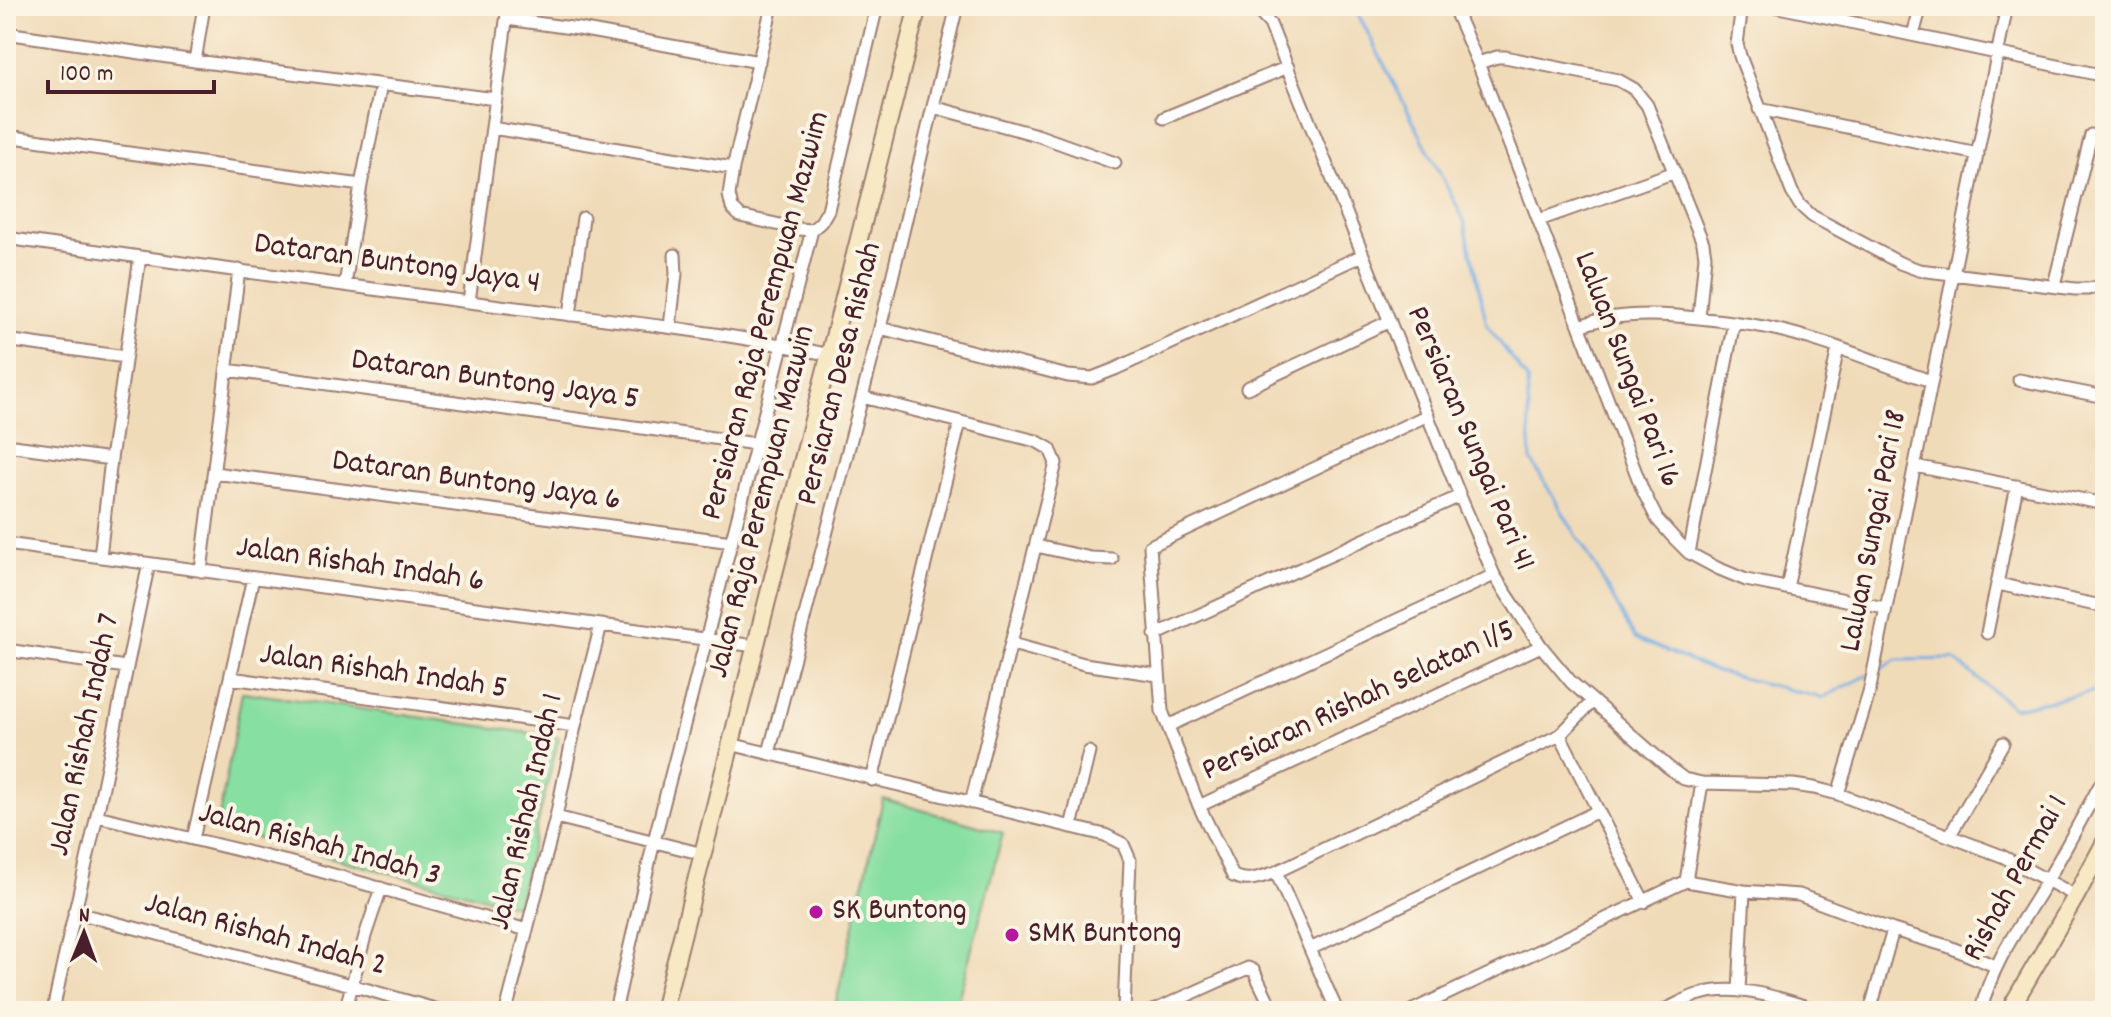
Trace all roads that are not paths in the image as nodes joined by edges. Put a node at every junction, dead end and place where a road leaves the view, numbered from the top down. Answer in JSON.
{"nodes":[{"id":1,"x":204,"y":6,"type":"edge"},
{"id":2,"x":772,"y":6,"type":"edge"},
{"id":3,"x":877,"y":6,"type":"edge"},
{"id":4,"x":918,"y":6,"type":"edge"},
{"id":5,"x":957,"y":6,"type":"edge"},
{"id":6,"x":1242,"y":6,"type":"edge"},
{"id":7,"x":1453,"y":6,"type":"edge"},
{"id":8,"x":1742,"y":6,"type":"edge"},
{"id":9,"x":1774,"y":6,"type":"edge"},
{"id":10,"x":1921,"y":6,"type":"edge"},
{"id":11,"x":2007,"y":6,"type":"edge"},
{"id":12,"x":508,"y":12,"type":"edge"},
{"id":13,"x":6,"y":33,"type":"edge"},
{"id":14,"x":1913,"y":35,"type":"junction"},
{"id":15,"x":1998,"y":52,"type":"junction"},
{"id":16,"x":195,"y":61,"type":"junction"},
{"id":17,"x":759,"y":62,"type":"junction"},
{"id":18,"x":1478,"y":63,"type":"junction"},
{"id":19,"x":1288,"y":67,"type":"junction"},
{"id":20,"x":2105,"y":76,"type":"edge"},
{"id":21,"x":381,"y":85,"type":"junction"},
{"id":22,"x":496,"y":99,"type":"junction"},
{"id":23,"x":933,"y":107,"type":"junction"},
{"id":24,"x":1759,"y":109,"type":"junction"},
{"id":25,"x":1164,"y":118,"type":"dead end"},
{"id":26,"x":492,"y":128,"type":"junction"},
{"id":27,"x":2091,"y":135,"type":"dead end"},
{"id":28,"x":6,"y":136,"type":"edge"},
{"id":29,"x":1978,"y":154,"type":"junction"},
{"id":30,"x":1115,"y":163,"type":"dead end"},
{"id":31,"x":733,"y":168,"type":"junction"},
{"id":32,"x":1675,"y":172,"type":"junction"},
{"id":33,"x":361,"y":185,"type":"junction"},
{"id":34,"x":583,"y":218,"type":"dead end"},
{"id":35,"x":1539,"y":220,"type":"junction"},
{"id":36,"x":812,"y":230,"type":"junction"},
{"id":37,"x":6,"y":238,"type":"edge"},
{"id":38,"x":675,"y":255,"type":"dead end"},
{"id":39,"x":1363,"y":255,"type":"junction"},
{"id":40,"x":140,"y":257,"type":"junction"},
{"id":41,"x":239,"y":270,"type":"junction"},
{"id":42,"x":1953,"y":275,"type":"junction"},
{"id":43,"x":345,"y":285,"type":"junction"},
{"id":44,"x":2054,"y":285,"type":"junction"},
{"id":45,"x":2105,"y":285,"type":"edge"},
{"id":46,"x":469,"y":302,"type":"junction"},
{"id":47,"x":570,"y":315,"type":"junction"},
{"id":48,"x":1699,"y":318,"type":"junction"},
{"id":49,"x":1390,"y":321,"type":"junction"},
{"id":50,"x":1734,"y":322,"type":"junction"},
{"id":51,"x":1580,"y":326,"type":"junction"},
{"id":52,"x":670,"y":327,"type":"junction"},
{"id":53,"x":880,"y":328,"type":"junction"},
{"id":54,"x":6,"y":340,"type":"edge"},
{"id":55,"x":781,"y":345,"type":"junction"},
{"id":56,"x":1838,"y":348,"type":"junction"},
{"id":57,"x":830,"y":355,"type":"junction"},
{"id":58,"x":125,"y":357,"type":"junction"},
{"id":59,"x":227,"y":370,"type":"junction"},
{"id":60,"x":2019,"y":380,"type":"dead end"},
{"id":61,"x":1931,"y":381,"type":"junction"},
{"id":62,"x":1247,"y":388,"type":"dead end"},
{"id":63,"x":862,"y":397,"type":"junction"},
{"id":64,"x":2105,"y":397,"type":"edge"},
{"id":65,"x":1428,"y":415,"type":"junction"},
{"id":66,"x":960,"y":422,"type":"junction"},
{"id":67,"x":756,"y":444,"type":"junction"},
{"id":68,"x":6,"y":445,"type":"edge"},
{"id":69,"x":111,"y":459,"type":"junction"},
{"id":70,"x":1915,"y":466,"type":"junction"},
{"id":71,"x":214,"y":473,"type":"junction"},
{"id":72,"x":2017,"y":486,"type":"junction"},
{"id":73,"x":1460,"y":496,"type":"junction"},
{"id":74,"x":2105,"y":502,"type":"edge"},
{"id":75,"x":732,"y":542,"type":"junction"},
{"id":76,"x":6,"y":544,"type":"edge"},
{"id":77,"x":1036,"y":546,"type":"junction"},
{"id":78,"x":1689,"y":553,"type":"junction"},
{"id":79,"x":100,"y":557,"type":"junction"},
{"id":80,"x":1112,"y":559,"type":"dead end"},
{"id":81,"x":149,"y":564,"type":"junction"},
{"id":82,"x":201,"y":571,"type":"junction"},
{"id":83,"x":1494,"y":575,"type":"junction"},
{"id":84,"x":253,"y":578,"type":"junction"},
{"id":85,"x":1998,"y":584,"type":"junction"},
{"id":86,"x":1787,"y":588,"type":"junction"},
{"id":87,"x":2096,"y":605,"type":"dead end"},
{"id":88,"x":1885,"y":608,"type":"junction"},
{"id":89,"x":601,"y":625,"type":"junction"},
{"id":90,"x":1987,"y":633,"type":"dead end"},
{"id":91,"x":1155,"y":635,"type":"junction"},
{"id":92,"x":706,"y":640,"type":"junction"},
{"id":93,"x":1012,"y":644,"type":"junction"},
{"id":94,"x":755,"y":646,"type":"junction"},
{"id":95,"x":1541,"y":646,"type":"junction"},
{"id":96,"x":6,"y":650,"type":"edge"},
{"id":97,"x":126,"y":667,"type":"junction"},
{"id":98,"x":1158,"y":675,"type":"junction"},
{"id":99,"x":231,"y":678,"type":"junction"},
{"id":100,"x":1592,"y":702,"type":"junction"},
{"id":101,"x":575,"y":726,"type":"junction"},
{"id":102,"x":1168,"y":726,"type":"junction"},
{"id":103,"x":1560,"y":735,"type":"junction"},
{"id":104,"x":2003,"y":743,"type":"dead end"},
{"id":105,"x":730,"y":744,"type":"junction"},
{"id":106,"x":1089,"y":752,"type":"dead end"},
{"id":107,"x":769,"y":753,"type":"junction"},
{"id":108,"x":2105,"y":776,"type":"edge"},
{"id":109,"x":872,"y":780,"type":"junction"},
{"id":110,"x":1702,"y":783,"type":"junction"},
{"id":111,"x":1838,"y":794,"type":"junction"},
{"id":112,"x":971,"y":803,"type":"junction"},
{"id":113,"x":1199,"y":806,"type":"junction"},
{"id":114,"x":1598,"y":811,"type":"junction"},
{"id":115,"x":97,"y":816,"type":"junction"},
{"id":116,"x":556,"y":817,"type":"junction"},
{"id":117,"x":1071,"y":827,"type":"junction"},
{"id":118,"x":1950,"y":835,"type":"junction"},
{"id":119,"x":193,"y":839,"type":"junction"},
{"id":120,"x":654,"y":841,"type":"junction"},
{"id":121,"x":2105,"y":842,"type":"edge"},
{"id":122,"x":703,"y":854,"type":"junction"},
{"id":123,"x":1276,"y":872,"type":"junction"},
{"id":124,"x":2048,"y":880,"type":"junction"},
{"id":125,"x":1686,"y":881,"type":"junction"},
{"id":126,"x":381,"y":888,"type":"junction"},
{"id":127,"x":1744,"y":891,"type":"junction"},
{"id":128,"x":2076,"y":896,"type":"junction"},
{"id":129,"x":1644,"y":902,"type":"junction"},
{"id":130,"x":74,"y":912,"type":"junction"},
{"id":131,"x":527,"y":930,"type":"junction"},
{"id":132,"x":1893,"y":930,"type":"junction"},
{"id":133,"x":1310,"y":949,"type":"junction"},
{"id":134,"x":1995,"y":966,"type":"junction"},
{"id":135,"x":351,"y":985,"type":"junction"},
{"id":136,"x":1739,"y":991,"type":"junction"},
{"id":137,"x":53,"y":1011,"type":"edge"},
{"id":138,"x":345,"y":1011,"type":"edge"},
{"id":139,"x":442,"y":1011,"type":"edge"},
{"id":140,"x":506,"y":1011,"type":"edge"},
{"id":141,"x":615,"y":1011,"type":"edge"},
{"id":142,"x":663,"y":1011,"type":"edge"},
{"id":143,"x":1124,"y":1011,"type":"edge"},
{"id":144,"x":1153,"y":1011,"type":"edge"},
{"id":145,"x":1273,"y":1011,"type":"edge"},
{"id":146,"x":1337,"y":1011,"type":"edge"},
{"id":147,"x":1411,"y":1011,"type":"edge"},
{"id":148,"x":1662,"y":1011,"type":"edge"},
{"id":149,"x":1820,"y":1011,"type":"edge"},
{"id":150,"x":1870,"y":1011,"type":"edge"},
{"id":151,"x":1981,"y":1011,"type":"edge"},
{"id":152,"x":2011,"y":1011,"type":"edge"}],
"edges":[{"from":1,"to":16,"type":"street"},
{"from":2,"to":17,"type":"street"},
{"from":3,"to":36,"type":"street","name":"Persiaran Raja Perempuan Mazwim"},
{"from":4,"to":57,"type":"main road","name":"Jalan Raja Perempuan Mazwin"},
{"from":5,"to":23,"type":"street","name":"Persiaran Desa Rishah"},
{"from":6,"to":19,"type":"street","name":"Persiaran Sungai Pari 41"},
{"from":7,"to":18,"type":"street","name":"Laluan Sungai Pari 16"},
{"from":8,"to":24,"type":"street"},
{"from":9,"to":14,"type":"street"},
{"from":10,"to":14,"type":"street"},
{"from":11,"to":15,"type":"street","name":"Laluan Sungai Pari 18"},
{"from":12,"to":17,"type":"street"},
{"from":12,"to":22,"type":"street"},
{"from":13,"to":16,"type":"street"},
{"from":14,"to":15,"type":"street"},
{"from":15,"to":20,"type":"street"},
{"from":15,"to":29,"type":"street","name":"Laluan Sungai Pari 18"},
{"from":16,"to":21,"type":"street"},
{"from":17,"to":31,"type":"street"},
{"from":18,"to":32,"type":"street"},
{"from":18,"to":35,"type":"street","name":"Laluan Sungai Pari 16"},
{"from":19,"to":25,"type":"street"},
{"from":19,"to":39,"type":"street","name":"Persiaran Sungai Pari 41"},
{"from":21,"to":22,"type":"street"},
{"from":21,"to":33,"type":"street"},
{"from":22,"to":26,"type":"street"},
{"from":23,"to":30,"type":"street"},
{"from":23,"to":53,"type":"street","name":"Persiaran Desa Rishah"},
{"from":24,"to":29,"type":"street"},
{"from":24,"to":42,"type":"street"},
{"from":26,"to":31,"type":"street"},
{"from":26,"to":46,"type":"street"},
{"from":27,"to":44,"type":"street"},
{"from":28,"to":33,"type":"street"},
{"from":29,"to":42,"type":"street","name":"Laluan Sungai Pari 18"},
{"from":31,"to":36,"type":"street"},
{"from":32,"to":35,"type":"street"},
{"from":32,"to":48,"type":"street"},
{"from":33,"to":43,"type":"street"},
{"from":34,"to":47,"type":"street"},
{"from":35,"to":51,"type":"street","name":"Laluan Sungai Pari 16"},
{"from":36,"to":55,"type":"street","name":"Persiaran Raja Perempuan Mazwim"},
{"from":37,"to":40,"type":"street","name":"Dataran Buntong Jaya 4"},
{"from":38,"to":52,"type":"street"},
{"from":39,"to":49,"type":"street","name":"Persiaran Sungai Pari 41"},
{"from":39,"to":53,"type":"street"},
{"from":40,"to":41,"type":"street","name":"Dataran Buntong Jaya 4"},
{"from":40,"to":58,"type":"street"},
{"from":41,"to":43,"type":"street","name":"Dataran Buntong Jaya 4"},
{"from":41,"to":59,"type":"street"},
{"from":42,"to":44,"type":"street"},
{"from":42,"to":61,"type":"street","name":"Laluan Sungai Pari 18"},
{"from":43,"to":46,"type":"street","name":"Dataran Buntong Jaya 4"},
{"from":44,"to":45,"type":"street"},
{"from":46,"to":47,"type":"street","name":"Dataran Buntong Jaya 4"},
{"from":47,"to":52,"type":"street","name":"Dataran Buntong Jaya 4"},
{"from":48,"to":50,"type":"street"},
{"from":48,"to":51,"type":"street"},
{"from":49,"to":62,"type":"street"},
{"from":49,"to":65,"type":"street","name":"Persiaran Sungai Pari 41"},
{"from":50,"to":56,"type":"street"},
{"from":50,"to":78,"type":"street"},
{"from":51,"to":78,"type":"street","name":"Laluan Sungai Pari 16"},
{"from":52,"to":55,"type":"street","name":"Dataran Buntong Jaya 4"},
{"from":53,"to":63,"type":"street","name":"Persiaran Desa Rishah"},
{"from":54,"to":58,"type":"street"},
{"from":55,"to":57,"type":"street","name":"Dataran Buntong Jaya 4"},
{"from":55,"to":67,"type":"street","name":"Persiaran Raja Perempuan Mazwim"},
{"from":56,"to":61,"type":"street"},
{"from":56,"to":86,"type":"street"},
{"from":57,"to":94,"type":"main road","name":"Jalan Raja Perempuan Mazwin"},
{"from":58,"to":69,"type":"street"},
{"from":59,"to":67,"type":"street","name":"Dataran Buntong Jaya 5"},
{"from":59,"to":71,"type":"street"},
{"from":60,"to":64,"type":"street"},
{"from":61,"to":70,"type":"street","name":"Laluan Sungai Pari 18"},
{"from":63,"to":66,"type":"street"},
{"from":63,"to":107,"type":"street","name":"Persiaran Desa Rishah"},
{"from":65,"to":73,"type":"street","name":"Persiaran Sungai Pari 41"},
{"from":65,"to":91,"type":"street"},
{"from":66,"to":77,"type":"street"},
{"from":66,"to":109,"type":"street"},
{"from":67,"to":75,"type":"street","name":"Persiaran Raja Perempuan Mazwim"},
{"from":68,"to":69,"type":"street"},
{"from":69,"to":79,"type":"street"},
{"from":70,"to":72,"type":"street"},
{"from":70,"to":88,"type":"street","name":"Laluan Sungai Pari 18"},
{"from":71,"to":75,"type":"street","name":"Dataran Buntong Jaya 6"},
{"from":71,"to":82,"type":"street"},
{"from":72,"to":74,"type":"street"},
{"from":72,"to":85,"type":"street"},
{"from":73,"to":83,"type":"street","name":"Persiaran Sungai Pari 41"},
{"from":73,"to":91,"type":"street"},
{"from":75,"to":92,"type":"street","name":"Persiaran Raja Perempuan Mazwim"},
{"from":76,"to":79,"type":"street","name":"Jalan Rishah Indah 6"},
{"from":77,"to":80,"type":"street"},
{"from":77,"to":93,"type":"street"},
{"from":78,"to":86,"type":"street","name":"Laluan Sungai Pari 16"},
{"from":79,"to":81,"type":"street","name":"Jalan Rishah Indah 6"},
{"from":81,"to":82,"type":"street","name":"Jalan Rishah Indah 6"},
{"from":81,"to":97,"type":"street","name":"Jalan Rishah Indah 7"},
{"from":82,"to":84,"type":"street","name":"Jalan Rishah Indah 6"},
{"from":83,"to":95,"type":"street","name":"Persiaran Sungai Pari 41"},
{"from":83,"to":102,"type":"street"},
{"from":84,"to":89,"type":"street","name":"Jalan Rishah Indah 6"},
{"from":84,"to":99,"type":"street"},
{"from":85,"to":87,"type":"street"},
{"from":85,"to":90,"type":"street"},
{"from":86,"to":88,"type":"street","name":"Laluan Sungai Pari 16"},
{"from":88,"to":111,"type":"street","name":"Laluan Sungai Pari 18"},
{"from":89,"to":92,"type":"street","name":"Jalan Rishah Indah 6"},
{"from":89,"to":101,"type":"street","name":"Jalan Rishah Indah 1"},
{"from":91,"to":98,"type":"street"},
{"from":92,"to":94,"type":"street","name":"Jalan Rishah Indah 6"},
{"from":92,"to":120,"type":"street","name":"Persiaran Raja Perempuan Mazwim"},
{"from":93,"to":98,"type":"street"},
{"from":93,"to":112,"type":"street"},
{"from":94,"to":105,"type":"main road","name":"Jalan Raja Perempuan Mazwin"},
{"from":95,"to":100,"type":"street","name":"Persiaran Sungai Pari 41"},
{"from":95,"to":113,"type":"street","name":"Persiaran Rishah Selatan 1/5"},
{"from":96,"to":97,"type":"street"},
{"from":97,"to":115,"type":"street","name":"Jalan Rishah Indah 7"},
{"from":98,"to":102,"type":"street"},
{"from":99,"to":101,"type":"street","name":"Jalan Rishah Indah 5"},
{"from":99,"to":119,"type":"street"},
{"from":100,"to":103,"type":"street"},
{"from":100,"to":110,"type":"street","name":"Persiaran Sungai Pari 41"},
{"from":101,"to":116,"type":"street","name":"Jalan Rishah Indah 1"},
{"from":102,"to":113,"type":"street"},
{"from":103,"to":114,"type":"street"},
{"from":103,"to":123,"type":"street"},
{"from":104,"to":118,"type":"street"},
{"from":105,"to":107,"type":"street"},
{"from":105,"to":122,"type":"main road","name":"Jalan Raja Perempuan Mazwin"},
{"from":106,"to":117,"type":"street"},
{"from":107,"to":109,"type":"street"},
{"from":108,"to":124,"type":"street","name":"Rishah Permai 1"},
{"from":109,"to":112,"type":"street"},
{"from":110,"to":111,"type":"street","name":"Persiaran Sungai Pari 41"},
{"from":110,"to":125,"type":"street"},
{"from":111,"to":118,"type":"street","name":"Persiaran Sungai Pari 41"},
{"from":112,"to":117,"type":"street"},
{"from":113,"to":123,"type":"street"},
{"from":114,"to":129,"type":"street"},
{"from":114,"to":133,"type":"street"},
{"from":115,"to":119,"type":"street","name":"Jalan Rishah Indah 3"},
{"from":115,"to":130,"type":"street","name":"Jalan Rishah Indah 7"},
{"from":116,"to":120,"type":"street"},
{"from":116,"to":131,"type":"street","name":"Jalan Rishah Indah 1"},
{"from":117,"to":143,"type":"street"},
{"from":118,"to":124,"type":"street","name":"Persiaran Sungai Pari 41"},
{"from":119,"to":126,"type":"street","name":"Jalan Rishah Indah 3"},
{"from":120,"to":122,"type":"street"},
{"from":120,"to":141,"type":"street","name":"Persiaran Raja Perempuan Mazwim"},
{"from":121,"to":128,"type":"main road"},
{"from":122,"to":142,"type":"main road","name":"Jalan Raja Perempuan Mazwin"},
{"from":123,"to":133,"type":"street"},
{"from":124,"to":128,"type":"street","name":"Persiaran Sungai Pari 41"},
{"from":124,"to":134,"type":"street","name":"Rishah Permai 1"},
{"from":125,"to":127,"type":"street"},
{"from":125,"to":129,"type":"street"},
{"from":126,"to":131,"type":"street","name":"Jalan Rishah Indah 3"},
{"from":126,"to":135,"type":"street"},
{"from":127,"to":132,"type":"street"},
{"from":127,"to":136,"type":"street"},
{"from":128,"to":152,"type":"main road"},
{"from":129,"to":147,"type":"street"},
{"from":130,"to":135,"type":"street","name":"Jalan Rishah Indah 2"},
{"from":130,"to":137,"type":"street","name":"Jalan Rishah Indah 7"},
{"from":131,"to":140,"type":"street","name":"Jalan Rishah Indah 1"},
{"from":132,"to":134,"type":"street"},
{"from":132,"to":150,"type":"street"},
{"from":133,"to":146,"type":"street"},
{"from":134,"to":151,"type":"street","name":"Rishah Permai 1"},
{"from":135,"to":138,"type":"street"},
{"from":135,"to":139,"type":"street","name":"Jalan Rishah Indah 2"},
{"from":136,"to":148,"type":"street"},
{"from":136,"to":149,"type":"street"},
{"from":144,"to":145,"type":"street"}]}
